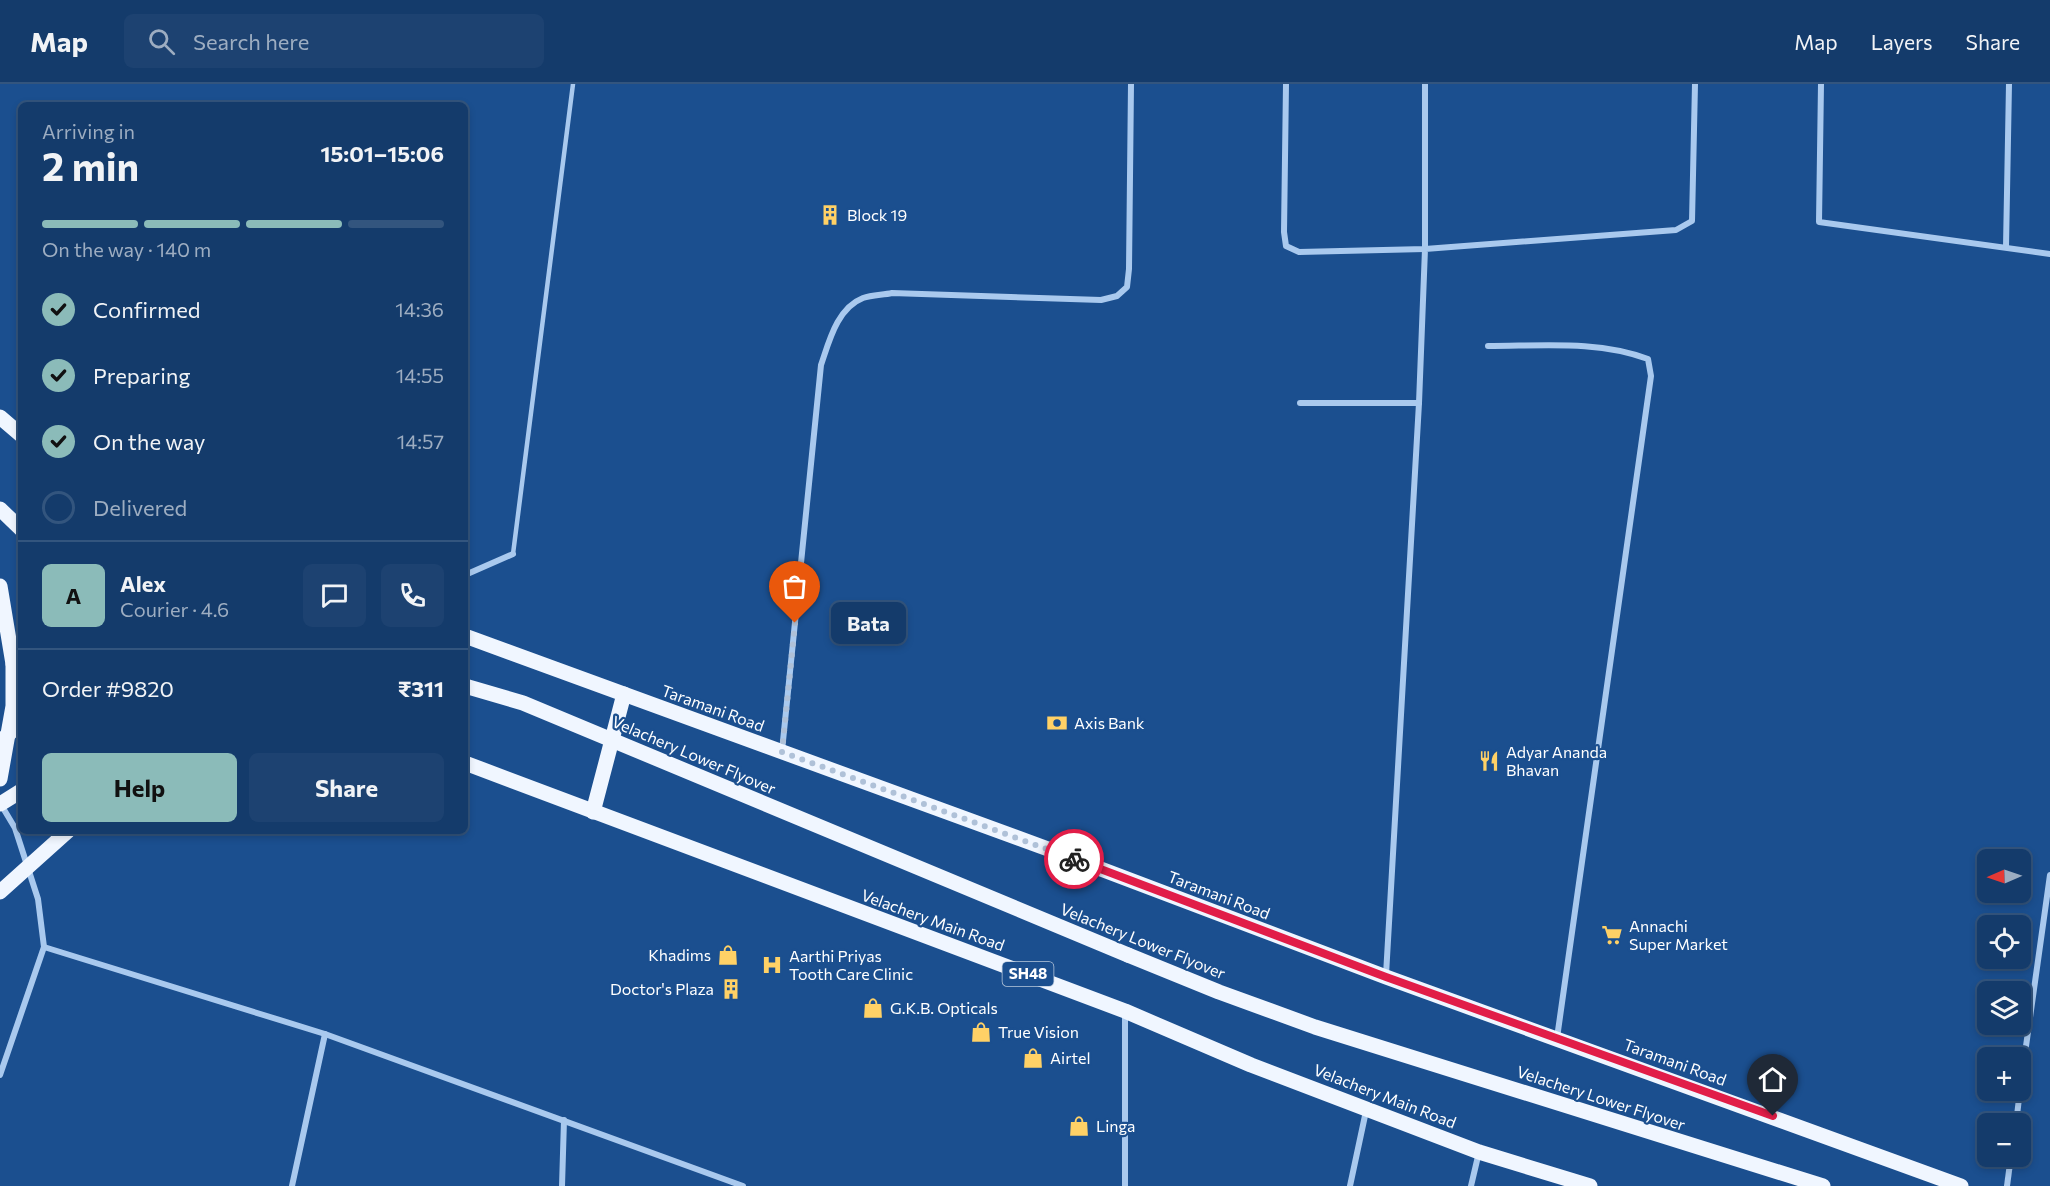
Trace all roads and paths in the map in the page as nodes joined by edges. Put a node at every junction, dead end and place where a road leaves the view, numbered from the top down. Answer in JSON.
{"nodes":[{"id":1,"x":573,"y":84,"type":"edge"},
{"id":2,"x":1131,"y":84,"type":"edge"},
{"id":3,"x":1286,"y":84,"type":"edge"},
{"id":4,"x":1425,"y":84,"type":"edge"},
{"id":5,"x":1695,"y":84,"type":"edge"},
{"id":6,"x":1821,"y":84,"type":"edge"},
{"id":7,"x":2009,"y":84,"type":"edge"},
{"id":8,"x":2006,"y":247,"type":"junction"},
{"id":9,"x":1425,"y":249,"type":"junction"},
{"id":10,"x":2050,"y":254,"type":"edge"},
{"id":11,"x":1488,"y":346,"type":"dead end"},
{"id":12,"x":1419,"y":402,"type":"junction"},
{"id":13,"x":1300,"y":403,"type":"dead end"},
{"id":14,"x":0,"y":417,"type":"edge"},
{"id":15,"x":18,"y":432,"type":"edge"},
{"id":16,"x":0,"y":509,"type":"edge"},
{"id":17,"x":18,"y":526,"type":"edge"},
{"id":18,"x":513,"y":554,"type":"joint"},
{"id":19,"x":468,"y":574,"type":"edge"},
{"id":20,"x":0,"y":586,"type":"edge"},
{"id":21,"x":468,"y":637,"type":"edge"},
{"id":22,"x":468,"y":687,"type":"edge"},
{"id":23,"x":624,"y":694,"type":"junction"},
{"id":24,"x":18,"y":726,"type":"edge"},
{"id":25,"x":0,"y":742,"type":"edge"},
{"id":26,"x":782,"y":752,"type":"junction"},
{"id":27,"x":468,"y":764,"type":"edge"},
{"id":28,"x":0,"y":779,"type":"edge"},
{"id":29,"x":18,"y":793,"type":"edge"},
{"id":30,"x":0,"y":803,"type":"edge"},
{"id":31,"x":593,"y":812,"type":"junction"},
{"id":32,"x":65,"y":834,"type":"edge"},
{"id":33,"x":27,"y":867,"type":"junction"},
{"id":34,"x":2050,"y":875,"type":"edge"},
{"id":35,"x":0,"y":892,"type":"edge"},
{"id":36,"x":44,"y":947,"type":"junction"},
{"id":37,"x":1386,"y":977,"type":"junction"},
{"id":38,"x":1125,"y":1011,"type":"junction"},
{"id":39,"x":325,"y":1034,"type":"junction"},
{"id":40,"x":1557,"y":1039,"type":"junction"},
{"id":41,"x":2026,"y":1047,"type":"edge"},
{"id":42,"x":0,"y":1075,"type":"edge"},
{"id":43,"x":1367,"y":1107,"type":"junction"},
{"id":44,"x":564,"y":1120,"type":"junction"},
{"id":45,"x":1479,"y":1152,"type":"junction"},
{"id":46,"x":2010,"y":1167,"type":"edge"},
{"id":47,"x":292,"y":1186,"type":"edge"},
{"id":48,"x":562,"y":1186,"type":"edge"},
{"id":49,"x":743,"y":1186,"type":"edge"},
{"id":50,"x":1125,"y":1186,"type":"edge"},
{"id":51,"x":1350,"y":1186,"type":"edge"},
{"id":52,"x":1471,"y":1186,"type":"edge"},
{"id":53,"x":1590,"y":1186,"type":"edge"},
{"id":54,"x":1823,"y":1186,"type":"edge"},
{"id":55,"x":1961,"y":1186,"type":"edge"},
{"id":56,"x":2007,"y":1186,"type":"edge"}],
"edges":[{"from":1,"to":18,"type":"lane"},
{"from":2,"to":26,"type":"street"},
{"from":3,"to":9,"type":"street"},
{"from":4,"to":9,"type":"street"},
{"from":5,"to":9,"type":"street"},
{"from":6,"to":8,"type":"street"},
{"from":7,"to":8,"type":"street"},
{"from":8,"to":10,"type":"street"},
{"from":9,"to":12,"type":"street"},
{"from":11,"to":40,"type":"street"},
{"from":12,"to":13,"type":"street"},
{"from":12,"to":37,"type":"street"},
{"from":14,"to":15,"type":"main road"},
{"from":16,"to":17,"type":"main road"},
{"from":18,"to":19,"type":"street"},
{"from":20,"to":28,"type":"main road","bridge":true},
{"from":21,"to":23,"type":"main road","name":"Taramani Road"},
{"from":22,"to":54,"type":"main road","name":"Velachery Lower Flyover","bridge":true},
{"from":23,"to":26,"type":"main road","name":"Taramani Road"},
{"from":23,"to":31,"type":"main road"},
{"from":24,"to":25,"type":"main road"},
{"from":26,"to":37,"type":"main road","name":"Taramani Road"},
{"from":27,"to":31,"type":"main road","name":"Velachery Main Road","number":"SH48"},
{"from":29,"to":30,"type":"main road","bridge":true},
{"from":30,"to":33,"type":"street"},
{"from":31,"to":38,"type":"main road","name":"Velachery Main Road","number":"SH48"},
{"from":32,"to":33,"type":"main road"},
{"from":33,"to":35,"type":"main road"},
{"from":33,"to":36,"type":"street"},
{"from":34,"to":41,"type":"street"},
{"from":36,"to":39,"type":"street"},
{"from":36,"to":42,"type":"street"},
{"from":37,"to":40,"type":"main road","name":"Taramani Road"},
{"from":38,"to":43,"type":"main road","name":"Velachery Main Road","number":"SH48"},
{"from":38,"to":50,"type":"street"},
{"from":39,"to":44,"type":"street"},
{"from":39,"to":47,"type":"street"},
{"from":40,"to":55,"type":"main road","name":"Taramani Road"},
{"from":43,"to":45,"type":"main road","name":"Velachery Main Road","number":"SH48"},
{"from":43,"to":51,"type":"street"},
{"from":44,"to":48,"type":"street"},
{"from":44,"to":49,"type":"street"},
{"from":45,"to":52,"type":"street"},
{"from":45,"to":53,"type":"main road","name":"Velachery Main Road","number":"SH48"},
{"from":46,"to":56,"type":"street"}]}
